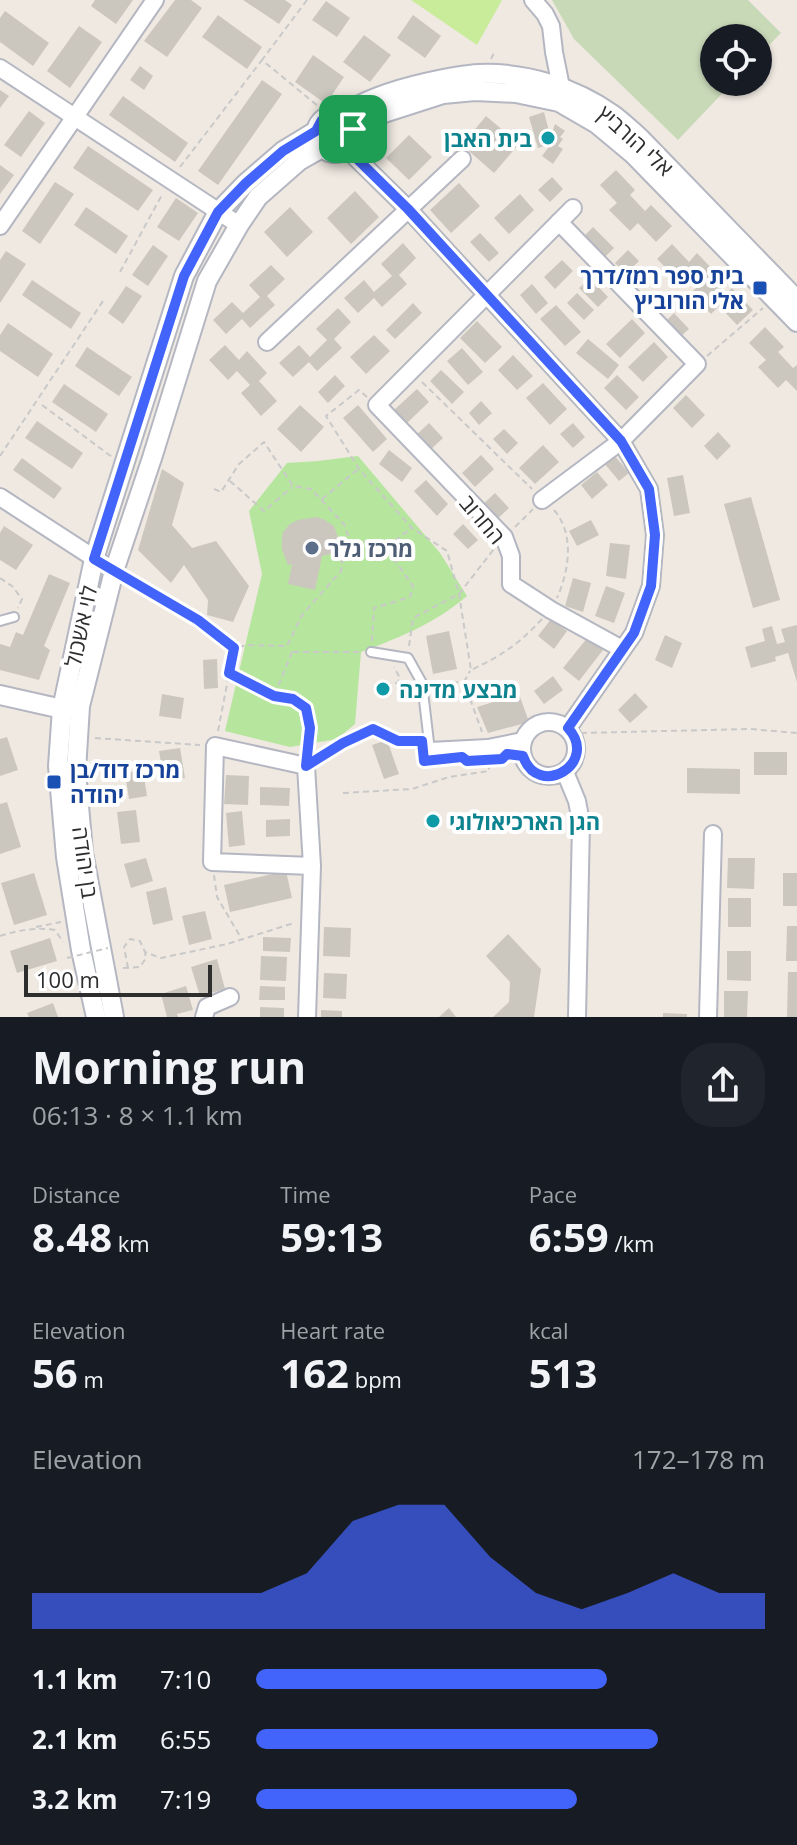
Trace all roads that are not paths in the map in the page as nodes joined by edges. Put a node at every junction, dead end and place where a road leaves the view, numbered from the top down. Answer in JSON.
{"nodes":[{"id":1,"x":155,"y":0,"type":"edge"},
{"id":2,"x":533,"y":0,"type":"edge"},
{"id":3,"x":0,"y":68,"type":"edge"},
{"id":4,"x":561,"y":87,"type":"junction"},
{"id":5,"x":74,"y":117,"type":"junction"},
{"id":6,"x":341,"y":120,"type":"junction"},
{"id":7,"x":319,"y":140,"type":"junction"},
{"id":8,"x":347,"y":149,"type":"junction"},
{"id":9,"x":462,"y":159,"type":"dead end"},
{"id":10,"x":573,"y":208,"type":"dead end"},
{"id":11,"x":408,"y":209,"type":"junction"},
{"id":12,"x":218,"y":212,"type":"junction"},
{"id":13,"x":559,"y":222,"type":"junction"},
{"id":14,"x":239,"y":225,"type":"junction"},
{"id":15,"x":0,"y":226,"type":"edge"},
{"id":16,"x":487,"y":294,"type":"junction"},
{"id":17,"x":797,"y":300,"type":"edge"},
{"id":18,"x":797,"y":322,"type":"edge"},
{"id":19,"x":267,"y":342,"type":"dead end"},
{"id":20,"x":621,"y":441,"type":"junction"},
{"id":21,"x":0,"y":497,"type":"edge"},
{"id":22,"x":542,"y":500,"type":"road end"},
{"id":23,"x":94,"y":559,"type":"junction"},
{"id":24,"x":114,"y":571,"type":"junction"},
{"id":25,"x":14,"y":617,"type":"road end"},
{"id":26,"x":0,"y":621,"type":"edge"},
{"id":27,"x":622,"y":649,"type":"junction"},
{"id":28,"x":371,"y":652,"type":"road end"},
{"id":29,"x":0,"y":695,"type":"edge"},
{"id":30,"x":71,"y":708,"type":"junction"},
{"id":31,"x":570,"y":730,"type":"junction"},
{"id":32,"x":523,"y":741,"type":"junction"},
{"id":33,"x":426,"y":746,"type":"joint"},
{"id":34,"x":565,"y":772,"type":"junction"},
{"id":35,"x":713,"y":834,"type":"dead end"},
{"id":36,"x":312,"y":866,"type":"junction"},
{"id":37,"x":230,"y":997,"type":"dead end"},
{"id":38,"x":96,"y":1017,"type":"edge"},
{"id":39,"x":114,"y":1017,"type":"edge"},
{"id":40,"x":204,"y":1017,"type":"edge"},
{"id":41,"x":307,"y":1017,"type":"edge"},
{"id":42,"x":577,"y":1017,"type":"edge"},
{"id":43,"x":708,"y":1017,"type":"edge"}],
"edges":[{"from":1,"to":5,"type":"street"},
{"from":2,"to":4,"type":"street"},
{"from":3,"to":5,"type":"street"},
{"from":4,"to":6,"type":"street","name":"אלי הורביץ"},
{"from":4,"to":17,"type":"street","name":"אלי הורביץ"},
{"from":5,"to":12,"type":"street"},
{"from":5,"to":15,"type":"street"},
{"from":6,"to":7,"type":"street"},
{"from":6,"to":8,"type":"street"},
{"from":6,"to":18,"type":"street","name":"אלי הורביץ"},
{"from":7,"to":8,"type":"street"},
{"from":7,"to":12,"type":"street","name":"לוי אשכול"},
{"from":7,"to":14,"type":"street","name":"לוי אשכול"},
{"from":8,"to":11,"type":"street"},
{"from":9,"to":11,"type":"street"},
{"from":10,"to":13,"type":"street"},
{"from":11,"to":16,"type":"street"},
{"from":11,"to":19,"type":"street"},
{"from":12,"to":14,"type":"street"},
{"from":12,"to":23,"type":"street","name":"לוי אשכול"},
{"from":13,"to":16,"type":"street"},
{"from":13,"to":20,"type":"street"},
{"from":14,"to":24,"type":"street","name":"לוי אשכול"},
{"from":16,"to":20,"type":"street"},
{"from":16,"to":27,"type":"street","name":"החרוב"},
{"from":20,"to":22,"type":"street"},
{"from":20,"to":27,"type":"street"},
{"from":21,"to":23,"type":"street"},
{"from":23,"to":24,"type":"street"},
{"from":23,"to":30,"type":"street","name":"לוי אשכול"},
{"from":24,"to":30,"type":"street","name":"לוי אשכול"},
{"from":25,"to":26,"type":"lane"},
{"from":27,"to":31,"type":"street"},
{"from":28,"to":33,"type":"lane"},
{"from":29,"to":30,"type":"street"},
{"from":30,"to":38,"type":"street","name":"בן יהודה"},
{"from":30,"to":39,"type":"street","name":"בן יהודה"},
{"from":31,"to":32,"type":"street"},
{"from":31,"to":34,"type":"street"},
{"from":32,"to":33,"type":"street"},
{"from":32,"to":34,"type":"street"},
{"from":34,"to":42,"type":"street"},
{"from":35,"to":43,"type":"street"},
{"from":36,"to":36,"type":"street"},
{"from":36,"to":41,"type":"street"},
{"from":37,"to":40,"type":"street"}]}
